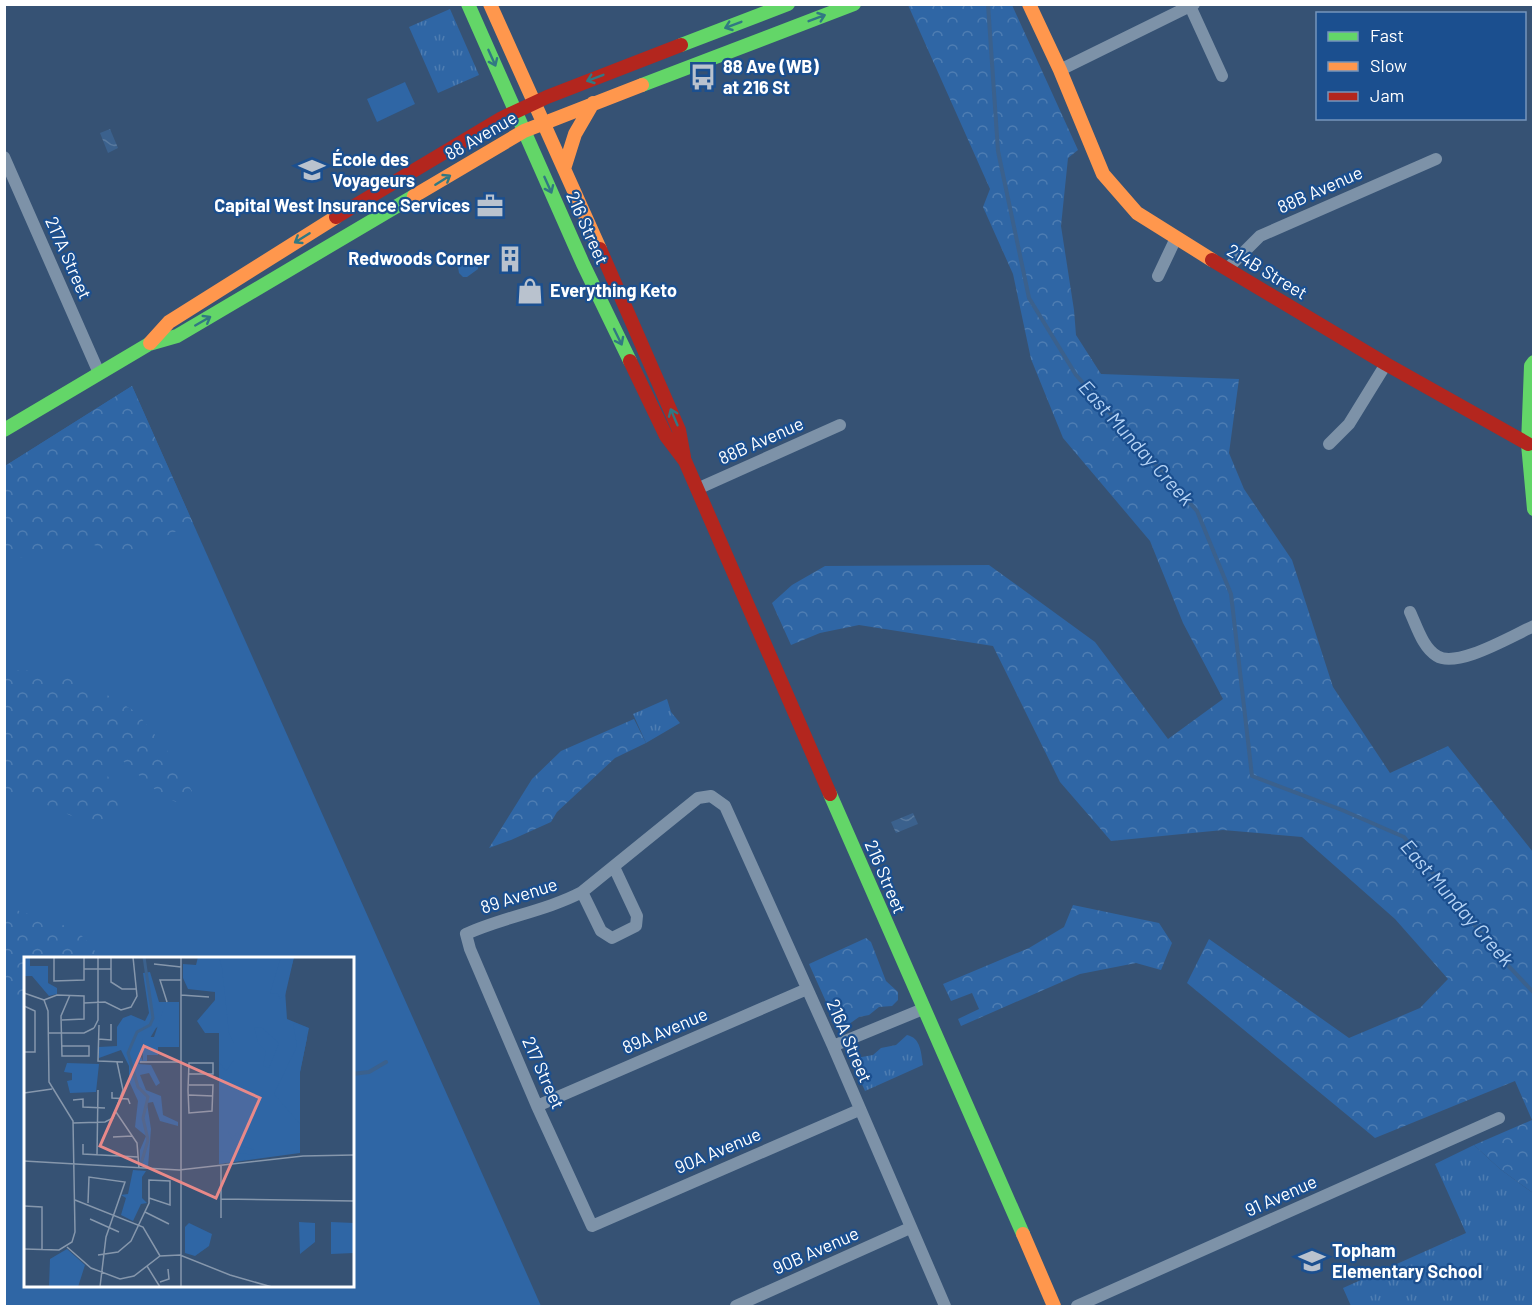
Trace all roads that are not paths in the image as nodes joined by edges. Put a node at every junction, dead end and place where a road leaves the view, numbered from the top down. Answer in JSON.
{"nodes":[{"id":1,"x":468,"y":4,"type":"edge"},
{"id":2,"x":490,"y":4,"type":"edge"},
{"id":3,"x":788,"y":4,"type":"edge"},
{"id":4,"x":854,"y":4,"type":"edge"},
{"id":5,"x":1029,"y":4,"type":"edge"},
{"id":6,"x":1192,"y":5,"type":"edge"},
{"id":7,"x":1060,"y":69,"type":"junction"},
{"id":8,"x":1221,"y":76,"type":"dead end"},
{"id":9,"x":533,"y":102,"type":"junction"},
{"id":10,"x":593,"y":103,"type":"junction"},
{"id":11,"x":515,"y":111,"type":"junction"},
{"id":12,"x":542,"y":122,"type":"junction"},
{"id":13,"x":524,"y":131,"type":"junction"},
{"id":14,"x":4,"y":157,"type":"edge"},
{"id":15,"x":1436,"y":159,"type":"dead end"},
{"id":16,"x":564,"y":169,"type":"junction"},
{"id":17,"x":1176,"y":238,"type":"junction"},
{"id":18,"x":1227,"y":269,"type":"junction"},
{"id":19,"x":1158,"y":276,"type":"dead end"},
{"id":20,"x":149,"y":344,"type":"junction"},
{"id":21,"x":1533,"y":362,"type":"edge"},
{"id":22,"x":1386,"y":363,"type":"junction"},
{"id":23,"x":99,"y":373,"type":"junction"},
{"id":24,"x":840,"y":425,"type":"dead end"},
{"id":25,"x":4,"y":430,"type":"edge"},
{"id":26,"x":1329,"y":444,"type":"dead end"},
{"id":27,"x":1528,"y":444,"type":"junction"},
{"id":28,"x":685,"y":461,"type":"junction"},
{"id":29,"x":697,"y":489,"type":"junction"},
{"id":30,"x":1533,"y":509,"type":"edge"},
{"id":31,"x":1410,"y":612,"type":"dead end"},
{"id":32,"x":1533,"y":626,"type":"edge"},
{"id":33,"x":711,"y":796,"type":"joint"},
{"id":34,"x":614,"y":867,"type":"junction"},
{"id":35,"x":582,"y":892,"type":"junction"},
{"id":36,"x":466,"y":934,"type":"joint"},
{"id":37,"x":807,"y":989,"type":"junction"},
{"id":38,"x":923,"y":1009,"type":"junction"},
{"id":39,"x":833,"y":1046,"type":"junction"},
{"id":40,"x":537,"y":1106,"type":"junction"},
{"id":41,"x":859,"y":1110,"type":"junction"},
{"id":42,"x":1499,"y":1118,"type":"dead end"},
{"id":43,"x":592,"y":1226,"type":"joint"},
{"id":44,"x":910,"y":1228,"type":"junction"},
{"id":45,"x":736,"y":1306,"type":"edge"},
{"id":46,"x":945,"y":1306,"type":"edge"},
{"id":47,"x":1054,"y":1306,"type":"edge"},
{"id":48,"x":1077,"y":1306,"type":"edge"}],
"edges":[{"from":1,"to":11,"type":"main road","name":"216 Street","one_way":true},
{"from":2,"to":9,"type":"main road","name":"216 Street"},
{"from":3,"to":9,"type":"main road","name":"88 Avenue","one_way":true},
{"from":10,"to":4,"type":"main road","name":"88 Avenue","one_way":true},
{"from":5,"to":7,"type":"main road","name":"214B Street"},
{"from":6,"to":7,"type":"street"},
{"from":6,"to":8,"type":"street"},
{"from":7,"to":17,"type":"main road","name":"214B Street"},
{"from":9,"to":11,"type":"main road","name":"88 Avenue"},
{"from":9,"to":12,"type":"main road","name":"216 Street"},
{"from":10,"to":12,"type":"main road","name":"88 Avenue"},
{"from":10,"to":16,"type":"main road"},
{"from":11,"to":13,"type":"main road","name":"216 Street"},
{"from":11,"to":20,"type":"main road","name":"88 Avenue","one_way":true},
{"from":12,"to":13,"type":"main road","name":"88 Avenue"},
{"from":12,"to":16,"type":"main road","name":"216 Street"},
{"from":20,"to":13,"type":"main road","name":"88 Avenue","one_way":true},
{"from":13,"to":28,"type":"main road","name":"216 Street","one_way":true},
{"from":14,"to":23,"type":"street","name":"217A Street"},
{"from":15,"to":18,"type":"street","name":"88B Avenue"},
{"from":28,"to":16,"type":"main road","name":"216 Street","one_way":true},
{"from":17,"to":18,"type":"main road","name":"214B Street"},
{"from":17,"to":19,"type":"street"},
{"from":18,"to":22,"type":"main road","name":"214B Street"},
{"from":20,"to":23,"type":"main road","name":"88 Avenue"},
{"from":21,"to":27,"type":"main road"},
{"from":22,"to":26,"type":"street"},
{"from":22,"to":27,"type":"main road","name":"214B Street"},
{"from":23,"to":25,"type":"main road","name":"88 Avenue"},
{"from":24,"to":29,"type":"street","name":"88B Avenue"},
{"from":27,"to":30,"type":"main road"},
{"from":28,"to":29,"type":"main road","name":"216 Street"},
{"from":29,"to":38,"type":"main road","name":"216 Street"},
{"from":31,"to":32,"type":"street"},
{"from":33,"to":34,"type":"street","name":"89 Avenue"},
{"from":33,"to":37,"type":"street","name":"216A Street"},
{"from":34,"to":35,"type":"street","name":"89 Avenue"},
{"from":34,"to":35,"type":"street","name":"89 Avenue"},
{"from":35,"to":36,"type":"street","name":"89 Avenue"},
{"from":36,"to":40,"type":"street","name":"217 Street"},
{"from":37,"to":39,"type":"street","name":"216A Street"},
{"from":37,"to":40,"type":"street","name":"89A Avenue"},
{"from":38,"to":39,"type":"street"},
{"from":38,"to":47,"type":"main road","name":"216 Street"},
{"from":39,"to":41,"type":"street","name":"216A Street"},
{"from":40,"to":43,"type":"street","name":"217 Street"},
{"from":41,"to":43,"type":"street","name":"90A Avenue"},
{"from":41,"to":44,"type":"street","name":"216A Street"},
{"from":42,"to":48,"type":"street","name":"91 Avenue"},
{"from":44,"to":45,"type":"street","name":"90B Avenue"},
{"from":44,"to":46,"type":"street","name":"216A Street"}]}
